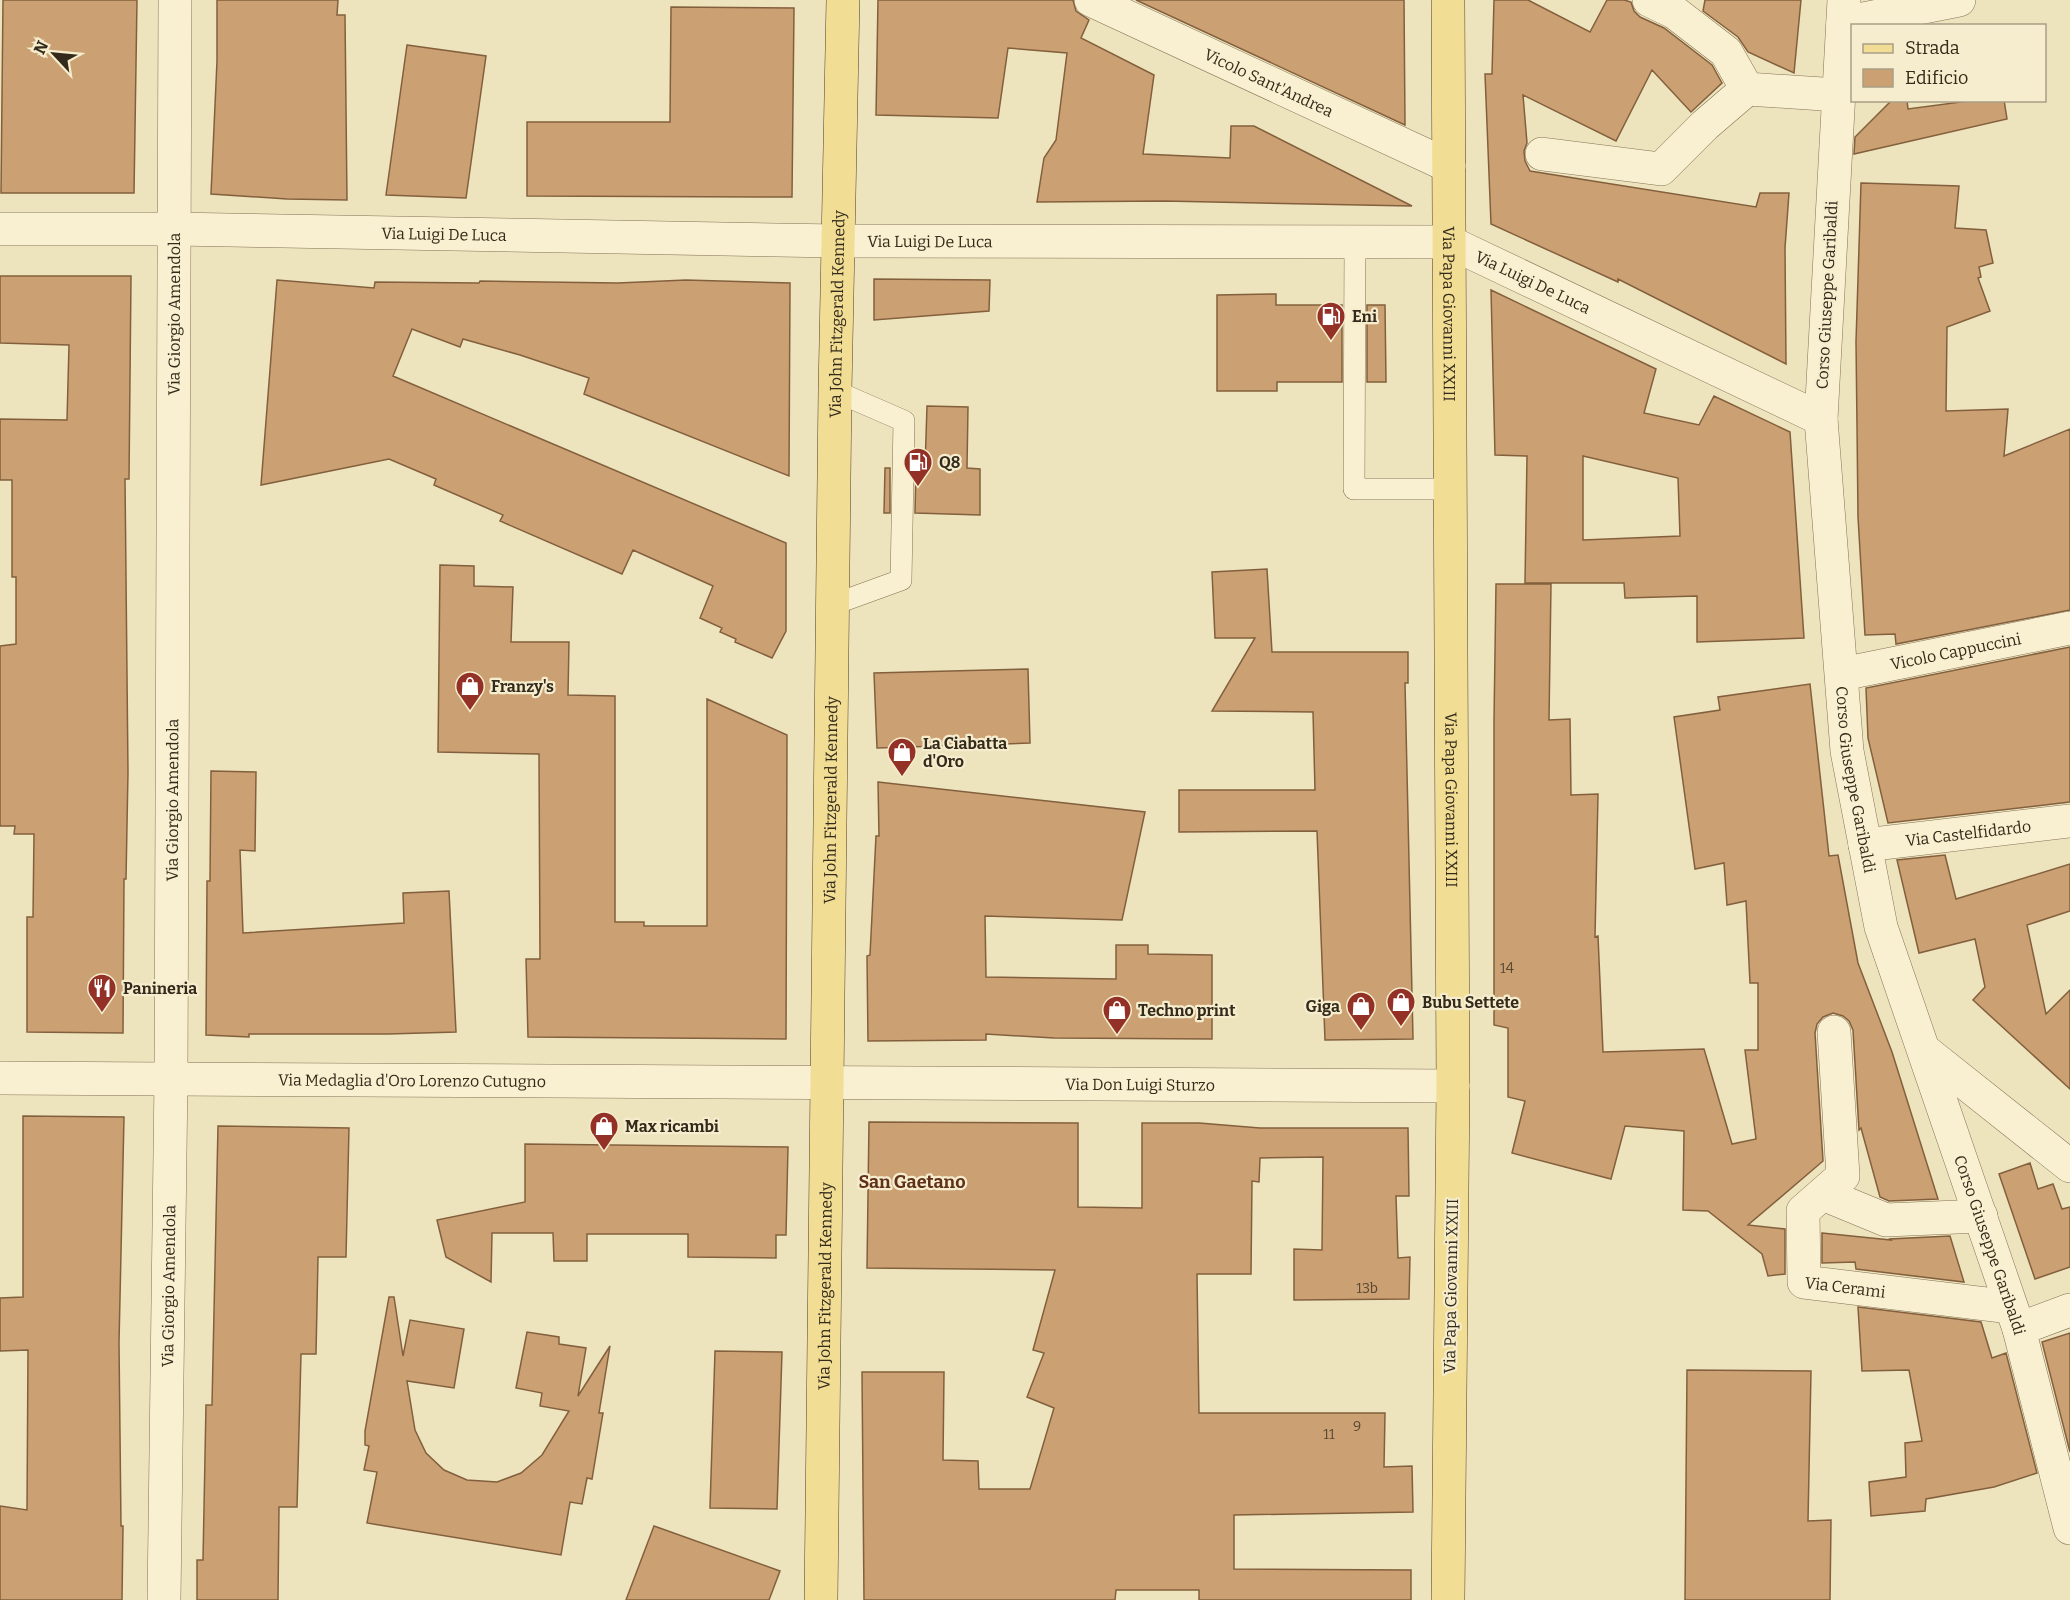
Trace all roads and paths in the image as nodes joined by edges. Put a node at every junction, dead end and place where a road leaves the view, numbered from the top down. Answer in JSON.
{"nodes":[{"id":1,"x":175,"y":0,"type":"edge"},
{"id":2,"x":843,"y":0,"type":"edge"},
{"id":3,"x":1091,"y":0,"type":"edge"},
{"id":4,"x":1448,"y":0,"type":"edge"},
{"id":5,"x":1649,"y":0,"type":"edge"},
{"id":6,"x":1959,"y":0,"type":"edge"},
{"id":7,"x":1844,"y":11,"type":"edge"},
{"id":8,"x":1747,"y":89,"type":"junction"},
{"id":9,"x":1838,"y":95,"type":"junction"},
{"id":10,"x":1542,"y":154,"type":"dead end"},
{"id":11,"x":1449,"y":166,"type":"junction"},
{"id":12,"x":0,"y":229,"type":"edge"},
{"id":13,"x":175,"y":229,"type":"junction"},
{"id":14,"x":837,"y":241,"type":"junction"},
{"id":15,"x":1355,"y":242,"type":"junction"},
{"id":16,"x":1449,"y":242,"type":"junction"},
{"id":17,"x":835,"y":391,"type":"junction"},
{"id":18,"x":1821,"y":419,"type":"junction"},
{"id":19,"x":1450,"y":489,"type":"junction"},
{"id":20,"x":832,"y":604,"type":"junction"},
{"id":21,"x":2070,"y":628,"type":"edge"},
{"id":22,"x":1842,"y":674,"type":"junction"},
{"id":23,"x":2070,"y":821,"type":"edge"},
{"id":24,"x":1865,"y":845,"type":"junction"},
{"id":25,"x":1834,"y":1032,"type":"dead end"},
{"id":26,"x":1925,"y":1052,"type":"junction"},
{"id":27,"x":0,"y":1078,"type":"edge"},
{"id":28,"x":171,"y":1079,"type":"junction"},
{"id":29,"x":826,"y":1082,"type":"junction"},
{"id":30,"x":1453,"y":1086,"type":"junction"},
{"id":31,"x":2070,"y":1166,"type":"edge"},
{"id":32,"x":1823,"y":1194,"type":"junction"},
{"id":33,"x":1981,"y":1216,"type":"junction"},
{"id":34,"x":2070,"y":1310,"type":"edge"},
{"id":35,"x":2015,"y":1318,"type":"junction"},
{"id":36,"x":2070,"y":1528,"type":"edge"},
{"id":37,"x":164,"y":1600,"type":"edge"},
{"id":38,"x":821,"y":1600,"type":"edge"},
{"id":39,"x":1448,"y":1600,"type":"edge"}],
"edges":[{"from":1,"to":13,"type":"street","name":"Via Giorgio Amendola"},
{"from":2,"to":14,"type":"main road","name":"Via John Fitzgerald Kennedy"},
{"from":3,"to":11,"type":"street","name":"Vicolo Sant'Andrea"},
{"from":4,"to":11,"type":"main road","name":"Via Papa Giovanni XXIII"},
{"from":5,"to":8,"type":"street"},
{"from":6,"to":7,"type":"street"},
{"from":7,"to":9,"type":"street","name":"Corso Giuseppe Garibaldi"},
{"from":8,"to":9,"type":"street"},
{"from":8,"to":10,"type":"street"},
{"from":9,"to":18,"type":"street","name":"Corso Giuseppe Garibaldi"},
{"from":11,"to":16,"type":"main road","name":"Via Papa Giovanni XXIII"},
{"from":12,"to":13,"type":"street","name":"Via Luigi De Luca"},
{"from":13,"to":14,"type":"street","name":"Via Luigi De Luca"},
{"from":13,"to":28,"type":"street","name":"Via Giorgio Amendola"},
{"from":14,"to":15,"type":"street","name":"Via Luigi De Luca"},
{"from":14,"to":17,"type":"main road","name":"Via John Fitzgerald Kennedy"},
{"from":15,"to":16,"type":"street","name":"Via Luigi De Luca"},
{"from":15,"to":19,"type":"lane"},
{"from":16,"to":18,"type":"street","name":"Via Luigi De Luca"},
{"from":16,"to":19,"type":"main road","name":"Via Papa Giovanni XXIII"},
{"from":17,"to":20,"type":"main road","name":"Via John Fitzgerald Kennedy"},
{"from":17,"to":20,"type":"lane"},
{"from":18,"to":22,"type":"street","name":"Corso Giuseppe Garibaldi"},
{"from":19,"to":30,"type":"main road","name":"Via Papa Giovanni XXIII"},
{"from":20,"to":29,"type":"main road","name":"Via John Fitzgerald Kennedy"},
{"from":21,"to":22,"type":"street","name":"Vicolo Cappuccini"},
{"from":22,"to":24,"type":"street","name":"Corso Giuseppe Garibaldi"},
{"from":23,"to":24,"type":"street","name":"Via Castelfidardo"},
{"from":24,"to":26,"type":"street","name":"Corso Giuseppe Garibaldi"},
{"from":25,"to":32,"type":"street","name":"Via Cerami"},
{"from":26,"to":31,"type":"street"},
{"from":26,"to":33,"type":"street","name":"Corso Giuseppe Garibaldi"},
{"from":27,"to":28,"type":"street","name":"Via Medaglia d'Oro Lorenzo Cutugno"},
{"from":28,"to":29,"type":"street","name":"Via Medaglia d'Oro Lorenzo Cutugno"},
{"from":28,"to":37,"type":"street","name":"Via Giorgio Amendola"},
{"from":29,"to":30,"type":"street","name":"Via Don Luigi Sturzo"},
{"from":29,"to":38,"type":"main road","name":"Via John Fitzgerald Kennedy"},
{"from":30,"to":39,"type":"main road","name":"Via Papa Giovanni XXIII"},
{"from":32,"to":33,"type":"street"},
{"from":32,"to":35,"type":"street","name":"Via Cerami"},
{"from":33,"to":35,"type":"street","name":"Corso Giuseppe Garibaldi"},
{"from":34,"to":35,"type":"street"},
{"from":35,"to":36,"type":"street","name":"Corso Giuseppe Garibaldi"}]}
